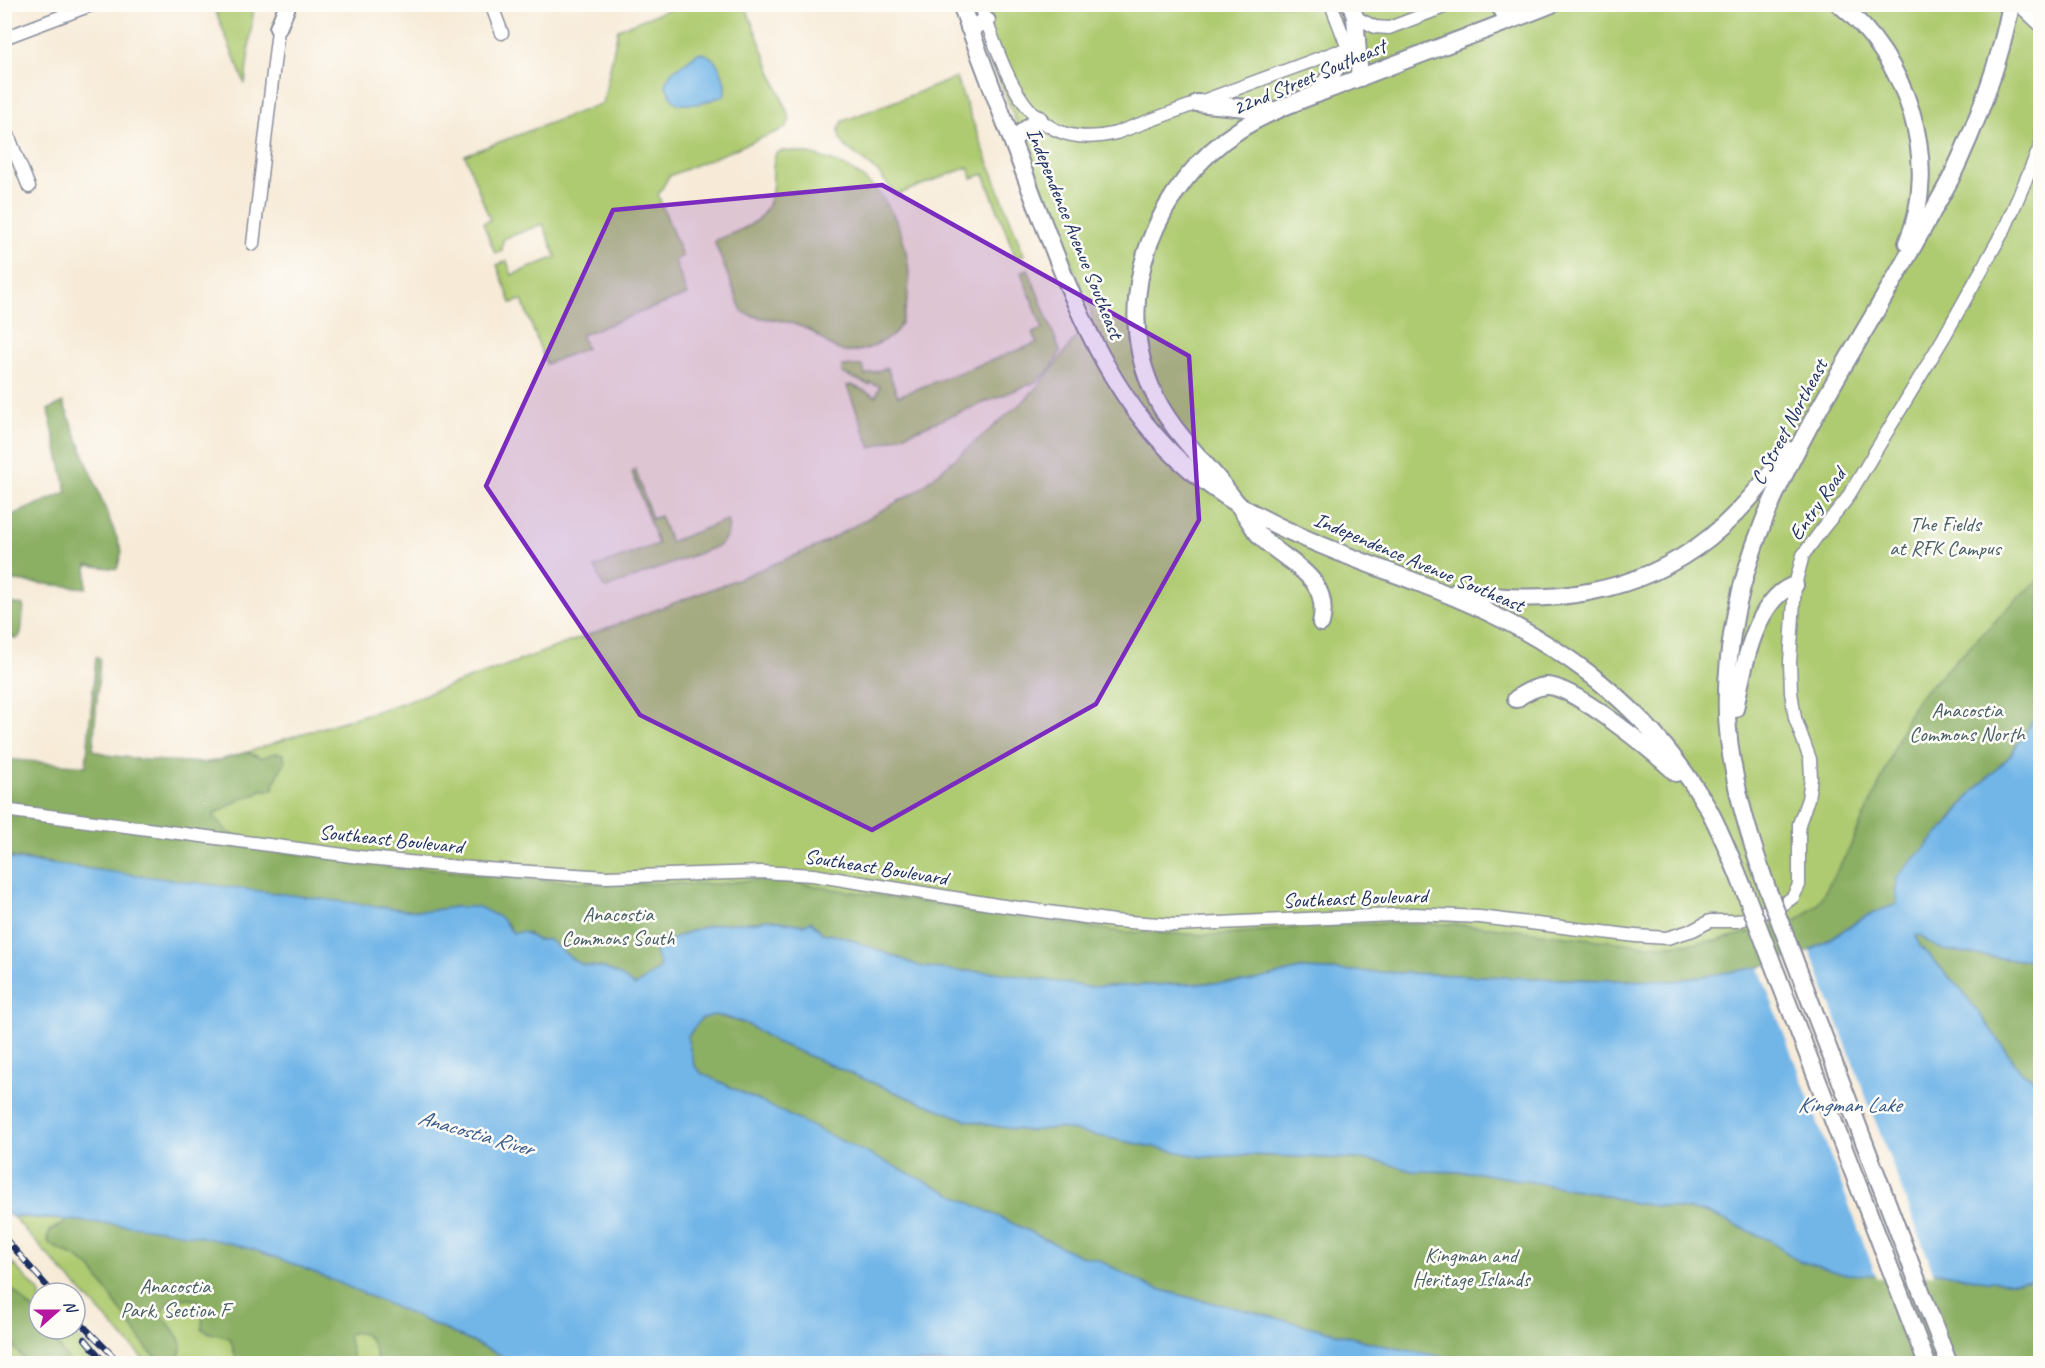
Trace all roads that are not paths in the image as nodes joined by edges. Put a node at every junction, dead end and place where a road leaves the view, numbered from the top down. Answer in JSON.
{"nodes":[{"id":1,"x":94,"y":4,"type":"edge"},
{"id":2,"x":280,"y":4,"type":"edge"},
{"id":3,"x":288,"y":4,"type":"edge"},
{"id":4,"x":491,"y":4,"type":"edge"},
{"id":5,"x":961,"y":4,"type":"edge"},
{"id":6,"x":980,"y":4,"type":"edge"},
{"id":7,"x":1331,"y":4,"type":"edge"},
{"id":8,"x":1452,"y":4,"type":"edge"},
{"id":9,"x":1498,"y":4,"type":"edge"},
{"id":10,"x":1552,"y":4,"type":"edge"},
{"id":11,"x":1839,"y":4,"type":"edge"},
{"id":12,"x":2013,"y":8,"type":"edge"},
{"id":13,"x":1353,"y":11,"type":"edge"},
{"id":14,"x":1509,"y":20,"type":"junction"},
{"id":15,"x":987,"y":21,"type":"junction"},
{"id":16,"x":2040,"y":25,"type":"edge"},
{"id":17,"x":278,"y":28,"type":"junction"},
{"id":18,"x":969,"y":28,"type":"junction"},
{"id":19,"x":502,"y":33,"type":"dead end"},
{"id":20,"x":4,"y":38,"type":"edge"},
{"id":21,"x":1353,"y":45,"type":"junction"},
{"id":22,"x":1360,"y":78,"type":"junction"},
{"id":23,"x":1317,"y":94,"type":"junction"},
{"id":24,"x":1197,"y":103,"type":"junction"},
{"id":25,"x":1276,"y":111,"type":"junction"},
{"id":26,"x":1039,"y":119,"type":"junction"},
{"id":27,"x":4,"y":125,"type":"edge"},
{"id":28,"x":1012,"y":140,"type":"junction"},
{"id":29,"x":2040,"y":147,"type":"edge"},
{"id":30,"x":29,"y":187,"type":"dead end"},
{"id":31,"x":253,"y":244,"type":"dead end"},
{"id":32,"x":1908,"y":248,"type":"junction"},
{"id":33,"x":1140,"y":347,"type":"joint"},
{"id":34,"x":1818,"y":411,"type":"junction"},
{"id":35,"x":1184,"y":454,"type":"junction"},
{"id":36,"x":1238,"y":503,"type":"junction"},
{"id":37,"x":1424,"y":585,"type":"junction"},
{"id":38,"x":1796,"y":585,"type":"junction"},
{"id":39,"x":1321,"y":624,"type":"dead end"},
{"id":40,"x":1516,"y":699,"type":"dead end"},
{"id":41,"x":1732,"y":758,"type":"junction"},
{"id":42,"x":4,"y":810,"type":"edge"},
{"id":43,"x":1710,"y":813,"type":"junction"},
{"id":44,"x":1738,"y":921,"type":"joint"},
{"id":45,"x":1927,"y":1364,"type":"edge"},
{"id":46,"x":1949,"y":1364,"type":"edge"}],
"edges":[{"from":1,"to":20,"type":"street"},
{"from":2,"to":17,"type":"street"},
{"from":3,"to":17,"type":"main road"},
{"from":4,"to":19,"type":"street"},
{"from":5,"to":18,"type":"main road","name":"Independence Avenue Southeast"},
{"from":6,"to":15,"type":"street","name":"Independence Avenue Southeast"},
{"from":7,"to":21,"type":"street"},
{"from":8,"to":13,"type":"street","name":"22nd Street Southeast"},
{"from":9,"to":14,"type":"main road"},
{"from":10,"to":14,"type":"main road","name":"22nd Street Southeast"},
{"from":11,"to":32,"type":"main road"},
{"from":12,"to":16,"type":"street"},
{"from":12,"to":32,"type":"main road"},
{"from":13,"to":21,"type":"main road"},
{"from":14,"to":22,"type":"main road","name":"22nd Street Southeast"},
{"from":15,"to":18,"type":"main road"},
{"from":15,"to":26,"type":"street","name":"Independence Avenue Southeast"},
{"from":17,"to":31,"type":"street"},
{"from":18,"to":28,"type":"main road","name":"Independence Avenue Southeast"},
{"from":21,"to":22,"type":"main road"},
{"from":21,"to":23,"type":"main road"},
{"from":21,"to":24,"type":"street","name":"22nd Street Southeast"},
{"from":22,"to":23,"type":"main road","name":"22nd Street Southeast"},
{"from":23,"to":25,"type":"main road","name":"22nd Street Southeast"},
{"from":24,"to":25,"type":"main road"},
{"from":24,"to":26,"type":"street","name":"22nd Street Southeast"},
{"from":25,"to":33,"type":"main road","name":"22nd Street Southeast"},
{"from":26,"to":28,"type":"main road"},
{"from":27,"to":30,"type":"street"},
{"from":28,"to":35,"type":"main road","name":"Independence Avenue Southeast"},
{"from":29,"to":38,"type":"street","name":"Entry Road"},
{"from":32,"to":34,"type":"main road","name":"C Street Northeast"},
{"from":33,"to":35,"type":"main road","name":"Independence Avenue Southeast"},
{"from":34,"to":37,"type":"main road"},
{"from":34,"to":41,"type":"main road","name":"C Street Northeast"},
{"from":35,"to":36,"type":"main road","name":"Independence Avenue Southeast"},
{"from":36,"to":37,"type":"main road","name":"Independence Avenue Southeast"},
{"from":36,"to":39,"type":"main road"},
{"from":37,"to":43,"type":"main road","name":"Independence Avenue Southeast"},
{"from":38,"to":41,"type":"main road"},
{"from":38,"to":44,"type":"street","name":"Entry Road"},
{"from":40,"to":43,"type":"main road"},
{"from":41,"to":46,"type":"main road","name":"C Street Northeast","bridge":true},
{"from":42,"to":44,"type":"street","name":"Southeast Boulevard"},
{"from":43,"to":45,"type":"main road","name":"Independence Avenue Southeast","bridge":true}]}
